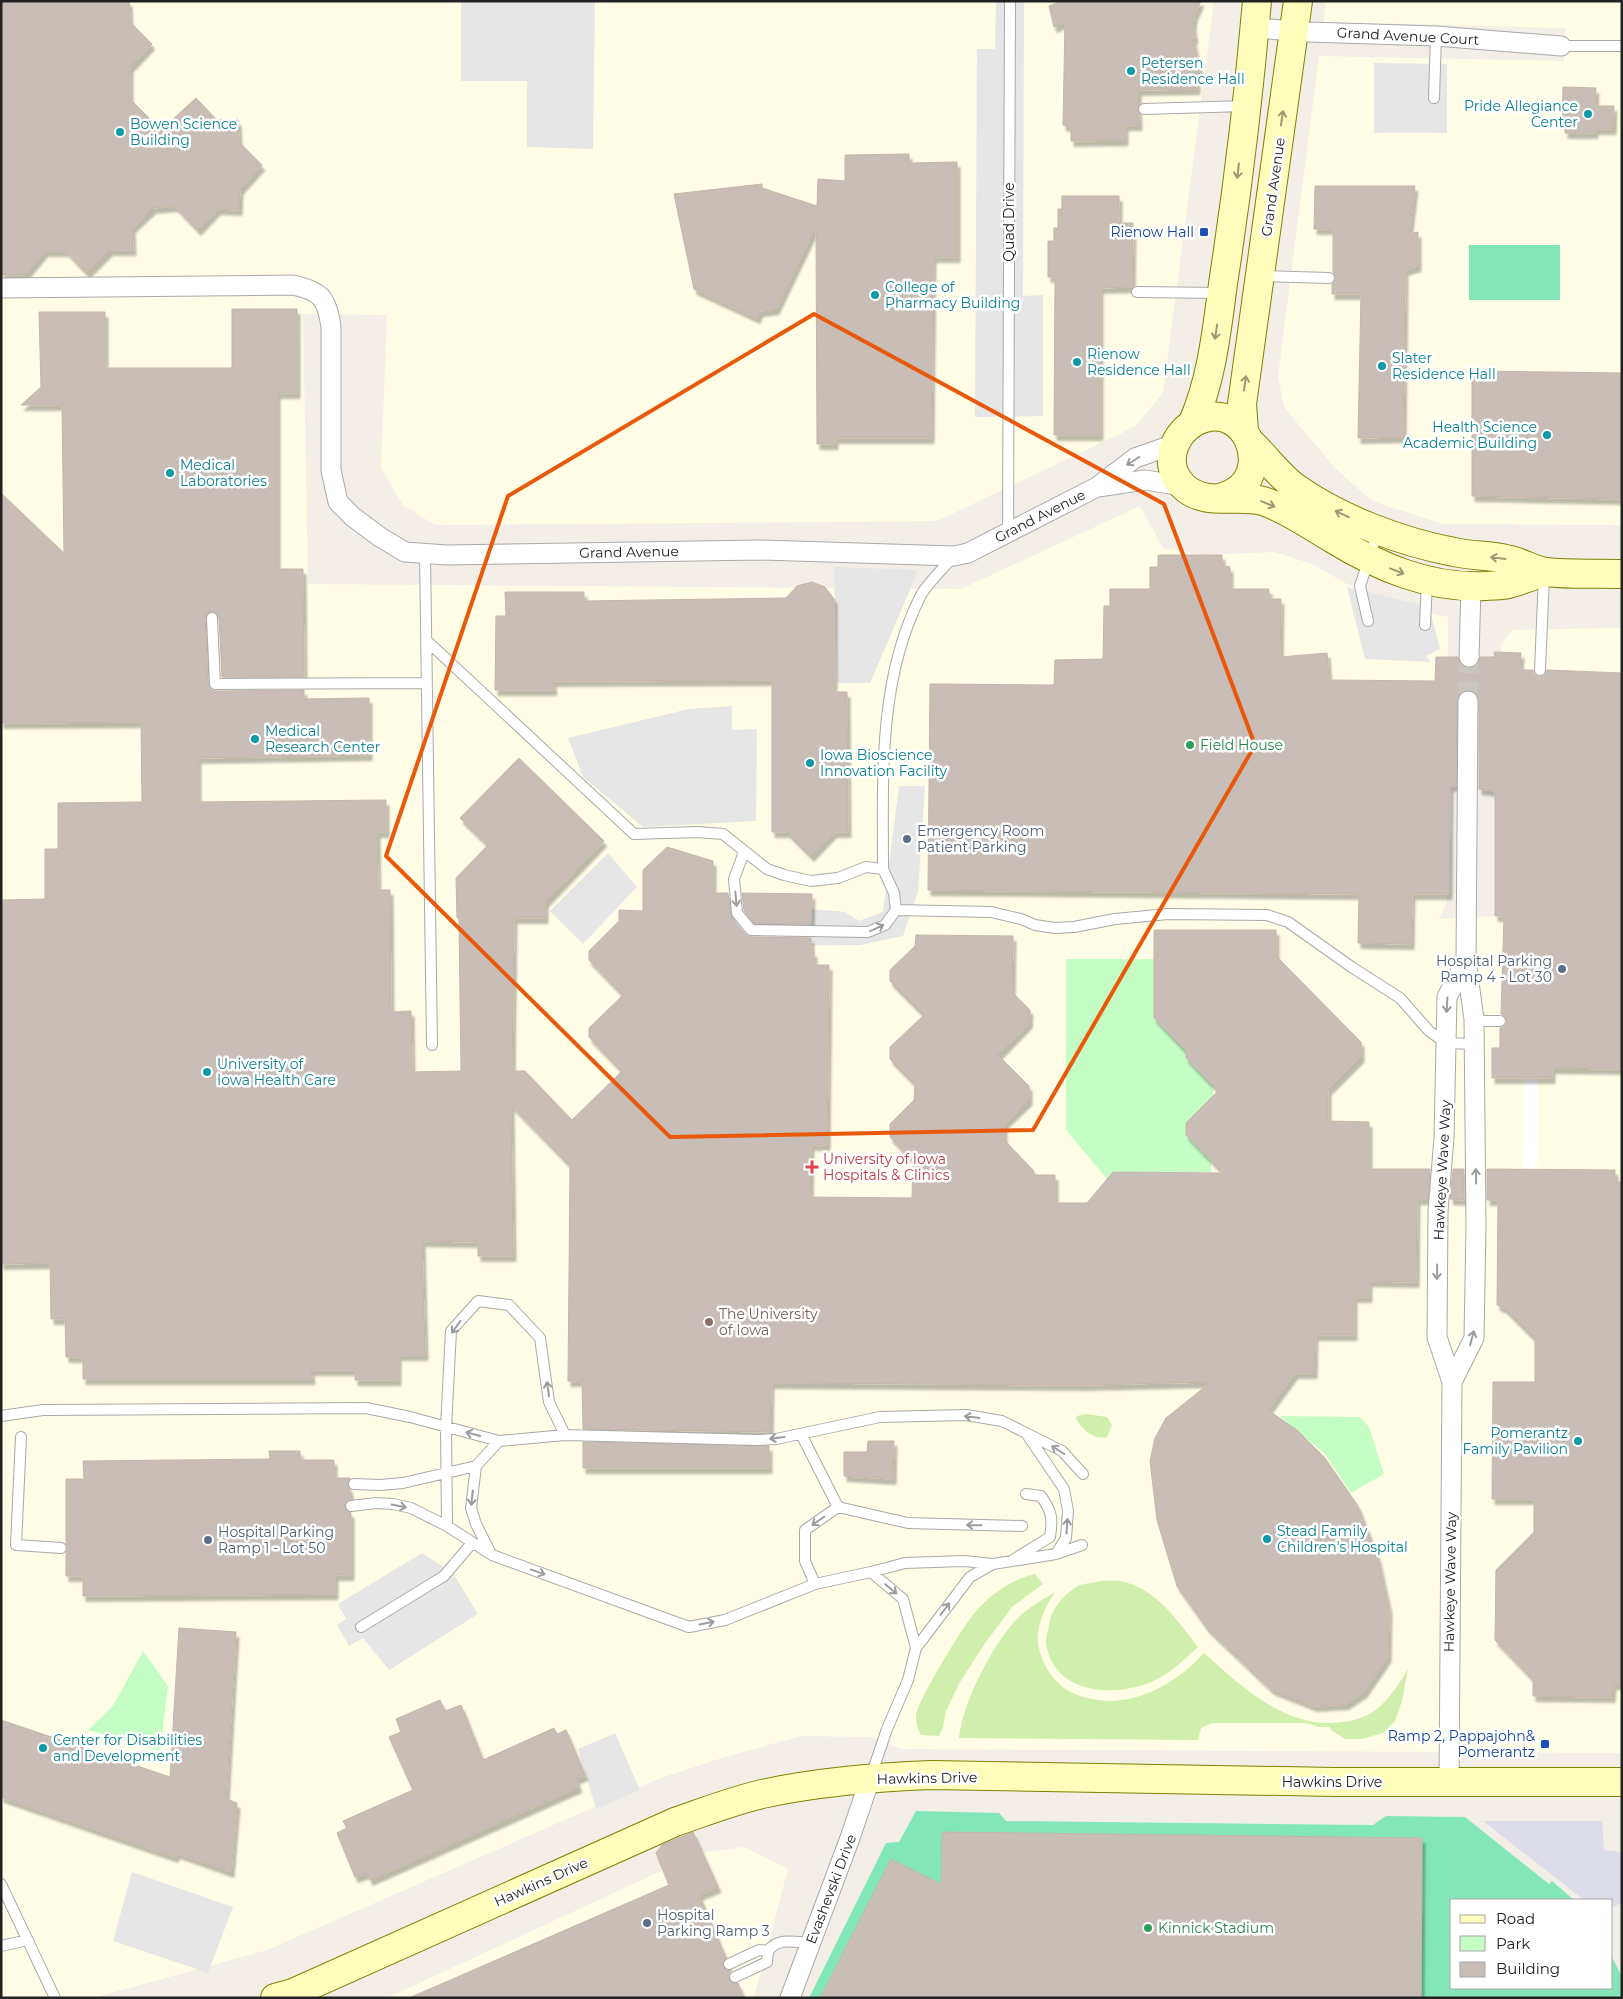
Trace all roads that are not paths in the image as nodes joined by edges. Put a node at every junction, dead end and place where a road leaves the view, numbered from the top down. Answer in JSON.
{"nodes":[{"id":1,"x":1010,"y":1,"type":"edge"},
{"id":2,"x":1298,"y":1,"type":"edge"},
{"id":3,"x":1256,"y":14,"type":"edge"},
{"id":4,"x":1295,"y":30,"type":"junction"},
{"id":5,"x":1436,"y":36,"type":"junction"},
{"id":6,"x":1561,"y":46,"type":"joint"},
{"id":7,"x":1622,"y":46,"type":"edge"},
{"id":8,"x":1434,"y":98,"type":"dead end"},
{"id":9,"x":1246,"y":106,"type":"junction"},
{"id":10,"x":1144,"y":109,"type":"dead end"},
{"id":11,"x":1260,"y":276,"type":"junction"},
{"id":12,"x":1329,"y":278,"type":"dead end"},
{"id":13,"x":1,"y":288,"type":"edge"},
{"id":14,"x":1137,"y":292,"type":"dead end"},
{"id":15,"x":1222,"y":293,"type":"junction"},
{"id":16,"x":1193,"y":422,"type":"junction"},
{"id":17,"x":1248,"y":437,"type":"junction"},
{"id":18,"x":1175,"y":444,"type":"junction"},
{"id":19,"x":1183,"y":486,"type":"junction"},
{"id":20,"x":1097,"y":487,"type":"junction"},
{"id":21,"x":1220,"y":498,"type":"junction"},
{"id":22,"x":1378,"y":530,"type":"junction"},
{"id":23,"x":1008,"y":534,"type":"junction"},
{"id":24,"x":425,"y":554,"type":"junction"},
{"id":25,"x":954,"y":556,"type":"junction"},
{"id":26,"x":1367,"y":559,"type":"junction"},
{"id":27,"x":1544,"y":572,"type":"junction"},
{"id":28,"x":1622,"y":574,"type":"edge"},
{"id":29,"x":1427,"y":580,"type":"junction"},
{"id":30,"x":1471,"y":587,"type":"junction"},
{"id":31,"x":212,"y":618,"type":"dead end"},
{"id":32,"x":1368,"y":621,"type":"dead end"},
{"id":33,"x":1425,"y":625,"type":"dead end"},
{"id":34,"x":427,"y":642,"type":"junction"},
{"id":35,"x":1469,"y":657,"type":"tunnel mouth"},
{"id":36,"x":1540,"y":670,"type":"dead end"},
{"id":37,"x":427,"y":684,"type":"junction"},
{"id":38,"x":1468,"y":701,"type":"tunnel mouth"},
{"id":39,"x":744,"y":852,"type":"junction"},
{"id":40,"x":883,"y":869,"type":"junction"},
{"id":41,"x":896,"y":910,"type":"junction"},
{"id":42,"x":1466,"y":961,"type":"junction"},
{"id":43,"x":1474,"y":1019,"type":"junction"},
{"id":44,"x":1500,"y":1021,"type":"dead end"},
{"id":45,"x":1446,"y":1043,"type":"junction"},
{"id":46,"x":1474,"y":1044,"type":"junction"},
{"id":47,"x":432,"y":1045,"type":"dead end"},
{"id":48,"x":1452,"y":1382,"type":"junction"},
{"id":49,"x":1,"y":1416,"type":"edge"},
{"id":50,"x":446,"y":1427,"type":"junction"},
{"id":51,"x":1026,"y":1433,"type":"junction"},
{"id":52,"x":801,"y":1434,"type":"junction"},
{"id":53,"x":564,"y":1435,"type":"junction"},
{"id":54,"x":21,"y":1437,"type":"dead end"},
{"id":55,"x":499,"y":1441,"type":"junction"},
{"id":56,"x":476,"y":1466,"type":"junction"},
{"id":57,"x":446,"y":1473,"type":"junction"},
{"id":58,"x":1083,"y":1474,"type":"dead end"},
{"id":59,"x":354,"y":1484,"type":"dead end"},
{"id":60,"x":1026,"y":1494,"type":"dead end"},
{"id":61,"x":350,"y":1506,"type":"dead end"},
{"id":62,"x":838,"y":1507,"type":"junction"},
{"id":63,"x":447,"y":1526,"type":"junction"},
{"id":64,"x":1022,"y":1526,"type":"dead end"},
{"id":65,"x":472,"y":1543,"type":"junction"},
{"id":66,"x":1082,"y":1546,"type":"dead end"},
{"id":67,"x":61,"y":1548,"type":"dead end"},
{"id":68,"x":1056,"y":1554,"type":"junction"},
{"id":69,"x":492,"y":1555,"type":"junction"},
{"id":70,"x":1010,"y":1562,"type":"junction"},
{"id":71,"x":993,"y":1564,"type":"junction"},
{"id":72,"x":871,"y":1572,"type":"junction"},
{"id":73,"x":815,"y":1584,"type":"junction"},
{"id":74,"x":361,"y":1627,"type":"dead end"},
{"id":75,"x":916,"y":1648,"type":"junction"},
{"id":76,"x":870,"y":1779,"type":"junction"},
{"id":77,"x":1449,"y":1782,"type":"junction"},
{"id":78,"x":1622,"y":1782,"type":"edge"},
{"id":79,"x":1,"y":1884,"type":"edge"},
{"id":80,"x":28,"y":1940,"type":"junction"},
{"id":81,"x":810,"y":1943,"type":"junction"},
{"id":82,"x":1,"y":1946,"type":"edge"},
{"id":83,"x":768,"y":1951,"type":"junction"},
{"id":84,"x":729,"y":1964,"type":"dead end"},
{"id":85,"x":735,"y":1977,"type":"dead end"},
{"id":86,"x":55,"y":1998,"type":"edge"},
{"id":87,"x":276,"y":1998,"type":"edge"},
{"id":88,"x":790,"y":1998,"type":"edge"}],
"edges":[{"from":1,"to":23,"type":"lane","name":"Quad Drive"},
{"from":2,"to":4,"type":"main road","name":"Grand Avenue"},
{"from":3,"to":4,"type":"street","name":"Grand Avenue Court"},
{"from":3,"to":9,"type":"main road"},
{"from":4,"to":5,"type":"street","name":"Grand Avenue Court"},
{"from":11,"to":4,"type":"main road","name":"Grand Avenue","one_way":true},
{"from":5,"to":6,"type":"street","name":"Grand Avenue Court"},
{"from":5,"to":8,"type":"lane"},
{"from":6,"to":7,"type":"lane"},
{"from":9,"to":10,"type":"lane"},
{"from":9,"to":15,"type":"main road","one_way":true},
{"from":11,"to":12,"type":"lane"},
{"from":17,"to":11,"type":"main road","name":"Grand Avenue","one_way":true},
{"from":13,"to":24,"type":"street","name":"Grand Avenue"},
{"from":14,"to":15,"type":"lane"},
{"from":15,"to":16,"type":"main road","one_way":true},
{"from":16,"to":17,"type":"main road"},
{"from":16,"to":18,"type":"main road"},
{"from":17,"to":21,"type":"main road"},
{"from":22,"to":17,"type":"main road","one_way":true},
{"from":18,"to":19,"type":"main road"},
{"from":18,"to":20,"type":"street","name":"Grand Avenue","one_way":true},
{"from":19,"to":20,"type":"street","name":"Grand Avenue"},
{"from":19,"to":21,"type":"main road"},
{"from":20,"to":23,"type":"street","name":"Grand Avenue"},
{"from":21,"to":26,"type":"main road","one_way":true},
{"from":22,"to":26,"type":"lane"},
{"from":27,"to":22,"type":"main road","one_way":true},
{"from":23,"to":25,"type":"street","name":"Grand Avenue"},
{"from":24,"to":25,"type":"street","name":"Grand Avenue"},
{"from":24,"to":34,"type":"lane"},
{"from":25,"to":40,"type":"lane"},
{"from":26,"to":29,"type":"main road","one_way":true},
{"from":26,"to":32,"type":"lane"},
{"from":27,"to":28,"type":"main road"},
{"from":27,"to":30,"type":"main road"},
{"from":27,"to":36,"type":"lane"},
{"from":29,"to":30,"type":"main road"},
{"from":29,"to":33,"type":"lane"},
{"from":30,"to":35,"type":"street"},
{"from":31,"to":37,"type":"lane"},
{"from":34,"to":37,"type":"lane"},
{"from":34,"to":39,"type":"lane"},
{"from":37,"to":47,"type":"lane"},
{"from":38,"to":42,"type":"street","name":"Hawkeye Wave Way"},
{"from":39,"to":40,"type":"lane"},
{"from":39,"to":41,"type":"lane","one_way":true},
{"from":40,"to":41,"type":"lane"},
{"from":41,"to":45,"type":"lane"},
{"from":42,"to":43,"type":"street","name":"Hawkeye Wave Way"},
{"from":42,"to":45,"type":"street","name":"Hawkeye Wave Way","one_way":true},
{"from":43,"to":44,"type":"lane"},
{"from":43,"to":46,"type":"street","name":"Hawkeye Wave Way"},
{"from":45,"to":46,"type":"lane"},
{"from":45,"to":48,"type":"street","name":"Hawkeye Wave Way","one_way":true},
{"from":48,"to":46,"type":"street","name":"Hawkeye Wave Way","one_way":true},
{"from":48,"to":77,"type":"street","name":"Hawkeye Wave Way"},
{"from":49,"to":50,"type":"lane"},
{"from":53,"to":50,"type":"lane","one_way":true},
{"from":55,"to":50,"type":"lane","one_way":true},
{"from":50,"to":57,"type":"lane"},
{"from":51,"to":52,"type":"lane","one_way":true},
{"from":58,"to":51,"type":"lane","one_way":true},
{"from":68,"to":51,"type":"lane","one_way":true},
{"from":52,"to":53,"type":"lane","one_way":true},
{"from":52,"to":62,"type":"lane"},
{"from":53,"to":55,"type":"lane"},
{"from":54,"to":67,"type":"lane"},
{"from":55,"to":56,"type":"lane"},
{"from":56,"to":57,"type":"lane"},
{"from":56,"to":69,"type":"lane","one_way":true},
{"from":57,"to":59,"type":"lane"},
{"from":57,"to":63,"type":"lane"},
{"from":60,"to":70,"type":"lane"},
{"from":61,"to":63,"type":"lane","one_way":true},
{"from":64,"to":62,"type":"lane","one_way":true},
{"from":62,"to":73,"type":"lane","one_way":true},
{"from":63,"to":65,"type":"lane"},
{"from":65,"to":69,"type":"lane"},
{"from":65,"to":74,"type":"lane"},
{"from":66,"to":68,"type":"lane"},
{"from":68,"to":70,"type":"lane"},
{"from":69,"to":73,"type":"lane","one_way":true},
{"from":70,"to":71,"type":"lane"},
{"from":71,"to":72,"type":"lane"},
{"from":75,"to":71,"type":"lane","one_way":true},
{"from":72,"to":73,"type":"lane"},
{"from":72,"to":75,"type":"lane","one_way":true},
{"from":75,"to":76,"type":"lane"},
{"from":76,"to":77,"type":"main road","name":"Hawkins Drive"},
{"from":76,"to":81,"type":"street","name":"Evashevski Drive"},
{"from":76,"to":87,"type":"main road","name":"Hawkins Drive"},
{"from":77,"to":78,"type":"main road","name":"Hawkins Drive"},
{"from":79,"to":80,"type":"lane"},
{"from":80,"to":82,"type":"lane"},
{"from":80,"to":86,"type":"lane"},
{"from":81,"to":83,"type":"lane"},
{"from":81,"to":88,"type":"street","name":"Evashevski Drive"},
{"from":83,"to":84,"type":"lane"},
{"from":83,"to":85,"type":"lane"}]}
